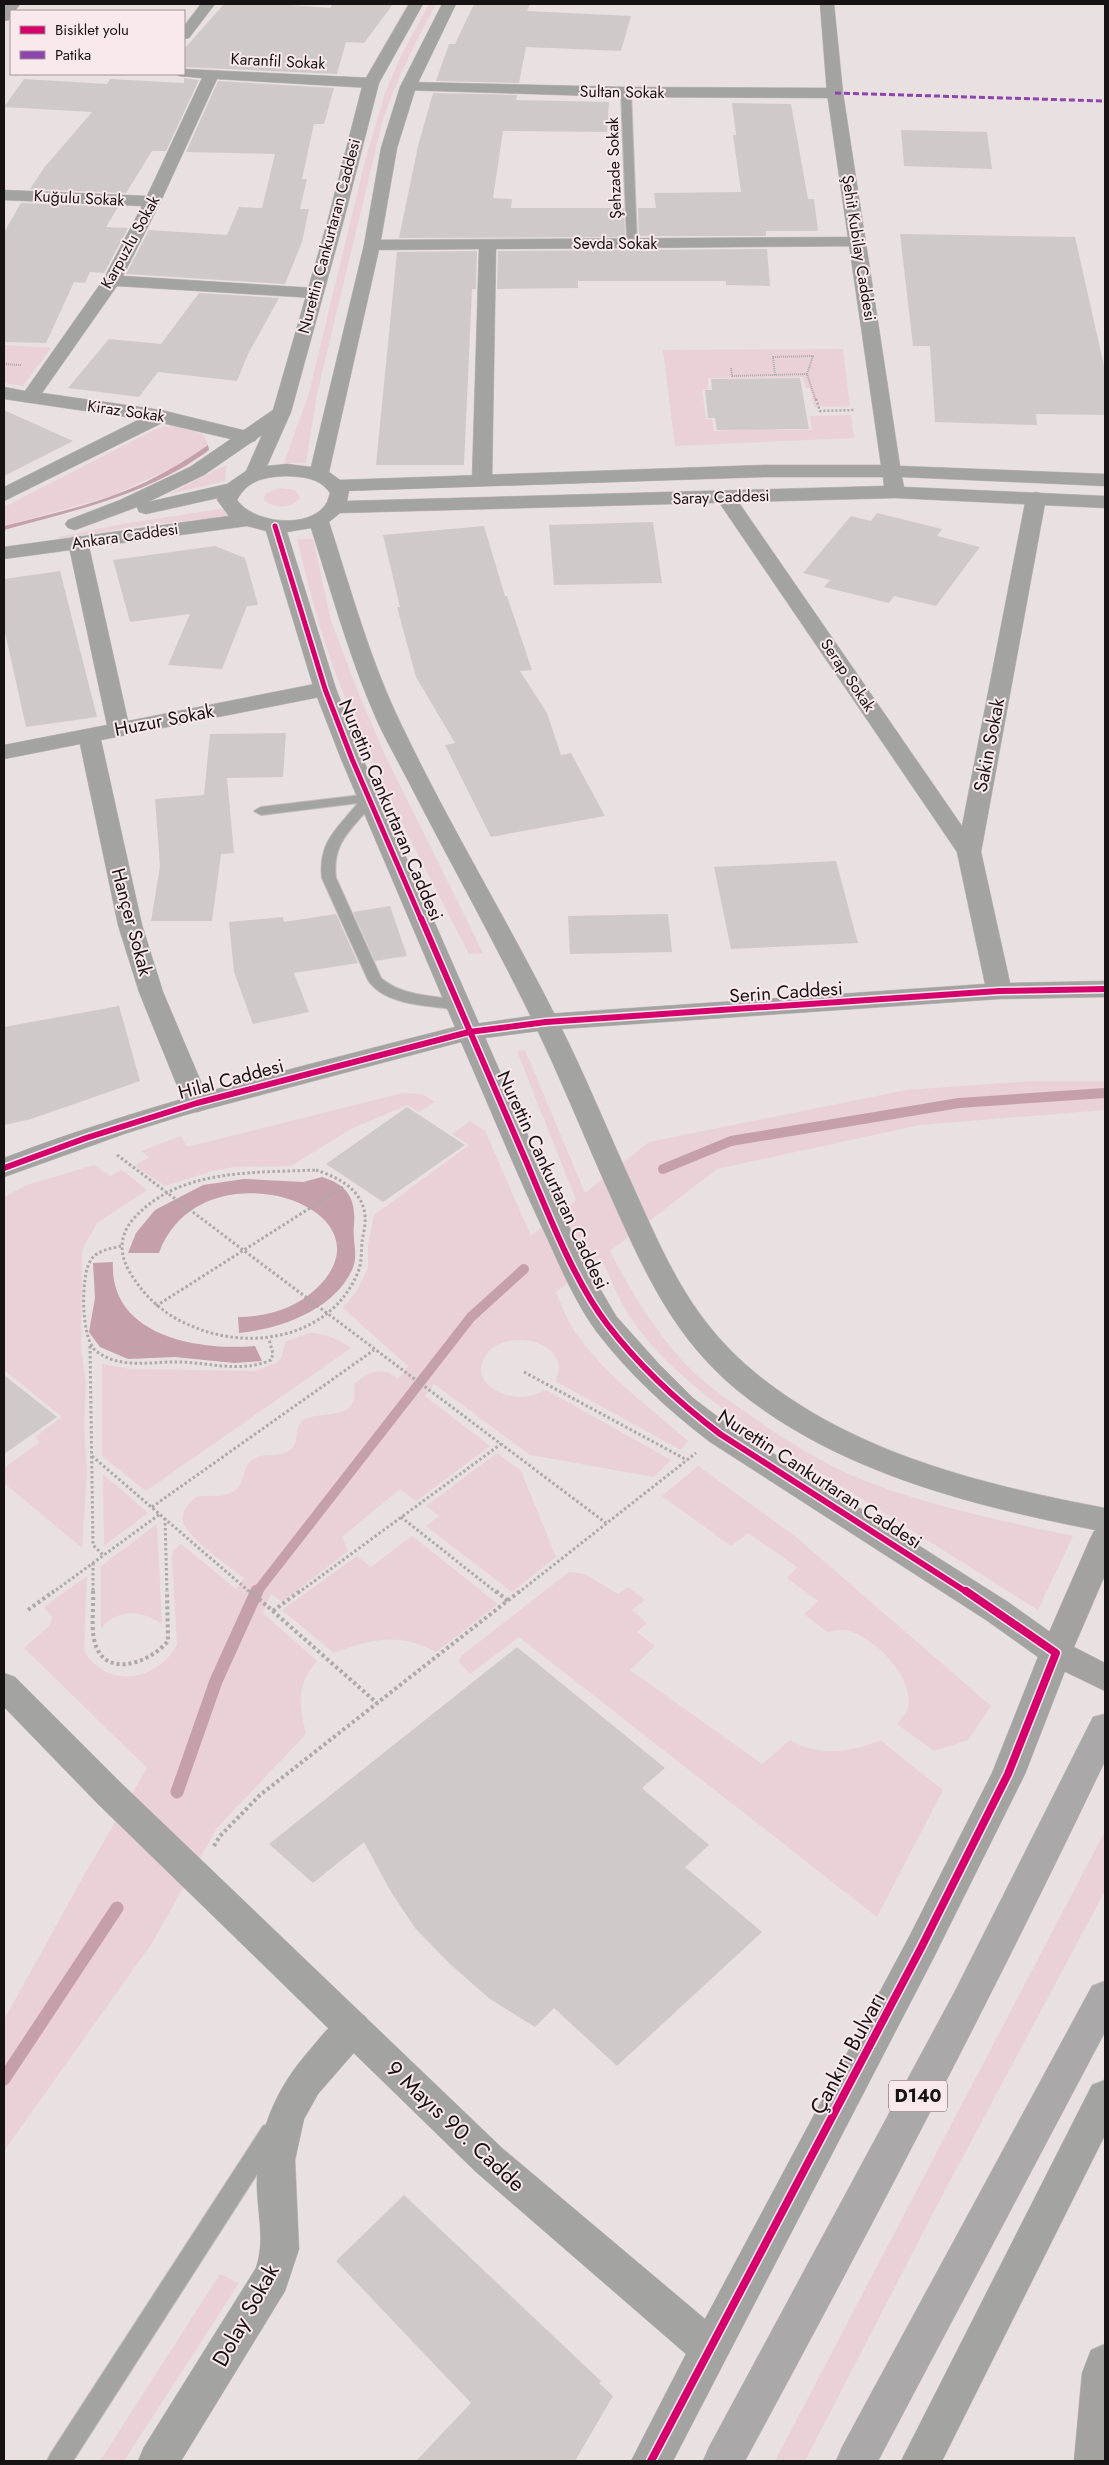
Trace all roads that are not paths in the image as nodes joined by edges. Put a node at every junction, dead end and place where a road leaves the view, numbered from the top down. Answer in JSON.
{"nodes":[{"id":1,"x":13,"y":4,"type":"edge"},
{"id":2,"x":208,"y":4,"type":"edge"},
{"id":3,"x":416,"y":4,"type":"edge"},
{"id":4,"x":449,"y":4,"type":"edge"},
{"id":5,"x":827,"y":4,"type":"edge"},
{"id":6,"x":4,"y":17,"type":"edge"},
{"id":7,"x":185,"y":34,"type":"edge"},
{"id":8,"x":185,"y":73,"type":"edge"},
{"id":9,"x":211,"y":75,"type":"junction"},
{"id":10,"x":370,"y":83,"type":"junction"},
{"id":11,"x":408,"y":87,"type":"junction"},
{"id":12,"x":626,"y":92,"type":"junction"},
{"id":13,"x":835,"y":93,"type":"junction"},
{"id":14,"x":4,"y":195,"type":"edge"},
{"id":15,"x":153,"y":202,"type":"junction"},
{"id":16,"x":858,"y":242,"type":"junction"},
{"id":17,"x":632,"y":243,"type":"junction"},
{"id":18,"x":372,"y":244,"type":"junction"},
{"id":19,"x":488,"y":244,"type":"junction"},
{"id":20,"x":112,"y":280,"type":"junction"},
{"id":21,"x":314,"y":293,"type":"junction"},
{"id":22,"x":4,"y":393,"type":"edge"},
{"id":23,"x":30,"y":397,"type":"junction"},
{"id":24,"x":282,"y":412,"type":"junction"},
{"id":25,"x":161,"y":416,"type":"junction"},
{"id":26,"x":248,"y":437,"type":"junction"},
{"id":27,"x":892,"y":471,"type":"junction"},
{"id":28,"x":254,"y":474,"type":"junction"},
{"id":29,"x":319,"y":475,"type":"junction"},
{"id":30,"x":1105,"y":480,"type":"edge"},
{"id":31,"x":482,"y":481,"type":"junction"},
{"id":32,"x":336,"y":486,"type":"junction"},
{"id":33,"x":232,"y":489,"type":"junction"},
{"id":34,"x":895,"y":492,"type":"junction"},
{"id":35,"x":4,"y":495,"type":"edge"},
{"id":36,"x":726,"y":498,"type":"junction"},
{"id":37,"x":1036,"y":498,"type":"junction"},
{"id":38,"x":1105,"y":502,"type":"edge"},
{"id":39,"x":327,"y":513,"type":"junction"},
{"id":40,"x":246,"y":520,"type":"junction"},
{"id":41,"x":275,"y":526,"type":"junction"},
{"id":42,"x":76,"y":533,"type":"junction"},
{"id":43,"x":4,"y":539,"type":"edge"},
{"id":44,"x":4,"y":553,"type":"edge"},
{"id":45,"x":325,"y":689,"type":"junction"},
{"id":46,"x":119,"y":729,"type":"junction"},
{"id":47,"x":89,"y":735,"type":"junction"},
{"id":48,"x":4,"y":752,"type":"edge"},
{"id":49,"x":370,"y":798,"type":"junction"},
{"id":50,"x":261,"y":811,"type":"dead end"},
{"id":51,"x":969,"y":852,"type":"junction"},
{"id":52,"x":1105,"y":989,"type":"edge"},
{"id":53,"x":999,"y":991,"type":"junction"},
{"id":54,"x":457,"y":1005,"type":"junction"},
{"id":55,"x":546,"y":1022,"type":"junction"},
{"id":56,"x":469,"y":1032,"type":"junction"},
{"id":57,"x":197,"y":1103,"type":"junction"},
{"id":58,"x":4,"y":1168,"type":"edge"},
{"id":59,"x":1105,"y":1520,"type":"edge"},
{"id":60,"x":1105,"y":1539,"type":"edge"},
{"id":61,"x":1056,"y":1653,"type":"junction"},
{"id":62,"x":1105,"y":1678,"type":"edge"},
{"id":63,"x":4,"y":1686,"type":"edge"},
{"id":64,"x":1105,"y":1727,"type":"edge"},
{"id":65,"x":1105,"y":1997,"type":"edge"},
{"id":66,"x":352,"y":2028,"type":"junction"},
{"id":67,"x":1105,"y":2097,"type":"edge"},
{"id":68,"x":289,"y":2106,"type":"junction"},
{"id":69,"x":711,"y":2350,"type":"junction"},
{"id":70,"x":1105,"y":2364,"type":"edge"},
{"id":71,"x":59,"y":2461,"type":"edge"},
{"id":72,"x":158,"y":2461,"type":"edge"},
{"id":73,"x":651,"y":2461,"type":"edge"},
{"id":74,"x":723,"y":2461,"type":"edge"},
{"id":75,"x":856,"y":2461,"type":"edge"},
{"id":76,"x":921,"y":2461,"type":"edge"},
{"id":77,"x":1094,"y":2461,"type":"edge"}],
"edges":[{"from":1,"to":6,"type":"street"},
{"from":2,"to":7,"type":"street"},
{"from":3,"to":10,"type":"street","name":"Nurettin Cankurtaran Caddesi"},
{"from":4,"to":11,"type":"street","name":"Nurettin Cankurtaran Caddesi"},
{"from":5,"to":13,"type":"street","name":"Şehit Kubilay Caddesi"},
{"from":8,"to":9,"type":"street","name":"Karanfil Sokak"},
{"from":9,"to":10,"type":"street","name":"Karanfil Sokak"},
{"from":9,"to":15,"type":"street","name":"Karpuzlu Sokak"},
{"from":10,"to":21,"type":"street","name":"Nurettin Cankurtaran Caddesi"},
{"from":11,"to":12,"type":"street","name":"Sultan Sokak"},
{"from":11,"to":18,"type":"street","name":"Nurettin Cankurtaran Caddesi"},
{"from":12,"to":13,"type":"street","name":"Sultan Sokak"},
{"from":12,"to":17,"type":"lane","name":"Şehzade Sokak"},
{"from":13,"to":16,"type":"street","name":"Şehit Kubilay Caddesi"},
{"from":14,"to":15,"type":"street","name":"Kuğulu Sokak"},
{"from":15,"to":20,"type":"street","name":"Karpuzlu Sokak"},
{"from":16,"to":17,"type":"street","name":"Sevda Sokak"},
{"from":16,"to":27,"type":"street","name":"Şehit Kubilay Caddesi"},
{"from":17,"to":19,"type":"street","name":"Sevda Sokak"},
{"from":18,"to":19,"type":"street","name":"Sevda Sokak"},
{"from":18,"to":29,"type":"street","name":"Nurettin Cankurtaran Caddesi"},
{"from":19,"to":31,"type":"street"},
{"from":20,"to":21,"type":"street"},
{"from":20,"to":23,"type":"street","name":"Karpuzlu Sokak"},
{"from":21,"to":24,"type":"street","name":"Nurettin Cankurtaran Caddesi"},
{"from":22,"to":23,"type":"street","name":"Kiraz Sokak"},
{"from":23,"to":25,"type":"street","name":"Kiraz Sokak"},
{"from":24,"to":26,"type":"street","name":"Ankara Caddesi"},
{"from":24,"to":28,"type":"street","name":"Nurettin Cankurtaran Caddesi"},
{"from":25,"to":26,"type":"street","name":"Kiraz Sokak"},
{"from":25,"to":35,"type":"street"},
{"from":26,"to":42,"type":"street","name":"Ankara Caddesi"},
{"from":27,"to":30,"type":"street","name":"Saray Caddesi"},
{"from":27,"to":31,"type":"street","name":"Saray Caddesi"},
{"from":27,"to":34,"type":"street","name":"Şehit Kubilay Caddesi"},
{"from":28,"to":29,"type":"street"},
{"from":28,"to":33,"type":"street"},
{"from":29,"to":32,"type":"street"},
{"from":31,"to":32,"type":"street","name":"Saray Caddesi"},
{"from":32,"to":39,"type":"street","name":"Nurettin Cankurtaran Caddesi"},
{"from":33,"to":40,"type":"street"},
{"from":33,"to":42,"type":"street","name":"Ankara Caddesi"},
{"from":34,"to":36,"type":"street","name":"Saray Caddesi"},
{"from":34,"to":37,"type":"street","name":"Saray Caddesi"},
{"from":36,"to":39,"type":"street","name":"Saray Caddesi"},
{"from":36,"to":51,"type":"street","name":"Serap Sokak"},
{"from":37,"to":38,"type":"street","name":"Saray Caddesi"},
{"from":37,"to":51,"type":"street","name":"Sakin Sokak"},
{"from":39,"to":41,"type":"street","name":"Saray Caddesi"},
{"from":39,"to":55,"type":"street","name":"Nurettin Cankurtaran Caddesi"},
{"from":40,"to":41,"type":"street","name":"Saray Caddesi"},
{"from":40,"to":42,"type":"street","name":"Ankara Caddesi"},
{"from":41,"to":45,"type":"street","name":"Nurettin Cankurtaran Caddesi"},
{"from":42,"to":43,"type":"street","name":"Ankara Caddesi"},
{"from":42,"to":44,"type":"street","name":"Ankara Caddesi"},
{"from":42,"to":46,"type":"street"},
{"from":45,"to":46,"type":"street","name":"Huzur Sokak"},
{"from":45,"to":49,"type":"street","name":"Nurettin Cankurtaran Caddesi"},
{"from":46,"to":47,"type":"street","name":"Huzur Sokak"},
{"from":47,"to":48,"type":"street","name":"Huzur Sokak"},
{"from":47,"to":57,"type":"street","name":"Hançer Sokak"},
{"from":49,"to":50,"type":"lane"},
{"from":49,"to":54,"type":"street","name":"Nurettin Cankurtaran Caddesi"},
{"from":49,"to":54,"type":"lane"},
{"from":51,"to":53,"type":"street","name":"Sakin Sokak"},
{"from":52,"to":53,"type":"street","name":"Serin Caddesi"},
{"from":53,"to":55,"type":"street","name":"Serin Caddesi"},
{"from":54,"to":56,"type":"street","name":"Nurettin Cankurtaran Caddesi"},
{"from":55,"to":56,"type":"street","name":"Serin Caddesi"},
{"from":55,"to":59,"type":"street","name":"Nurettin Cankurtaran Caddesi"},
{"from":56,"to":57,"type":"street","name":"Hilal Caddesi"},
{"from":56,"to":61,"type":"street","name":"Nurettin Cankurtaran Caddesi"},
{"from":57,"to":58,"type":"street","name":"Hilal Caddesi"},
{"from":60,"to":61,"type":"main road","name":"Çankırı Bulvarı"},
{"from":61,"to":62,"type":"main road"},
{"from":61,"to":69,"type":"street","name":"Çankırı Bulvarı"},
{"from":63,"to":66,"type":"street","name":"9 Mayıs 90. Cadde"},
{"from":64,"to":74,"type":"highway","number":"D140"},
{"from":65,"to":75,"type":"highway"},
{"from":66,"to":68,"type":"street","name":"Dolay Sokak"},
{"from":66,"to":69,"type":"street","name":"9 Mayıs 90. Cadde"},
{"from":67,"to":76,"type":"street"},
{"from":68,"to":71,"type":"lane"},
{"from":68,"to":72,"type":"street","name":"Dolay Sokak"},
{"from":69,"to":73,"type":"street","name":"Çankırı Bulvarı"},
{"from":70,"to":77,"type":"main road"}]}
